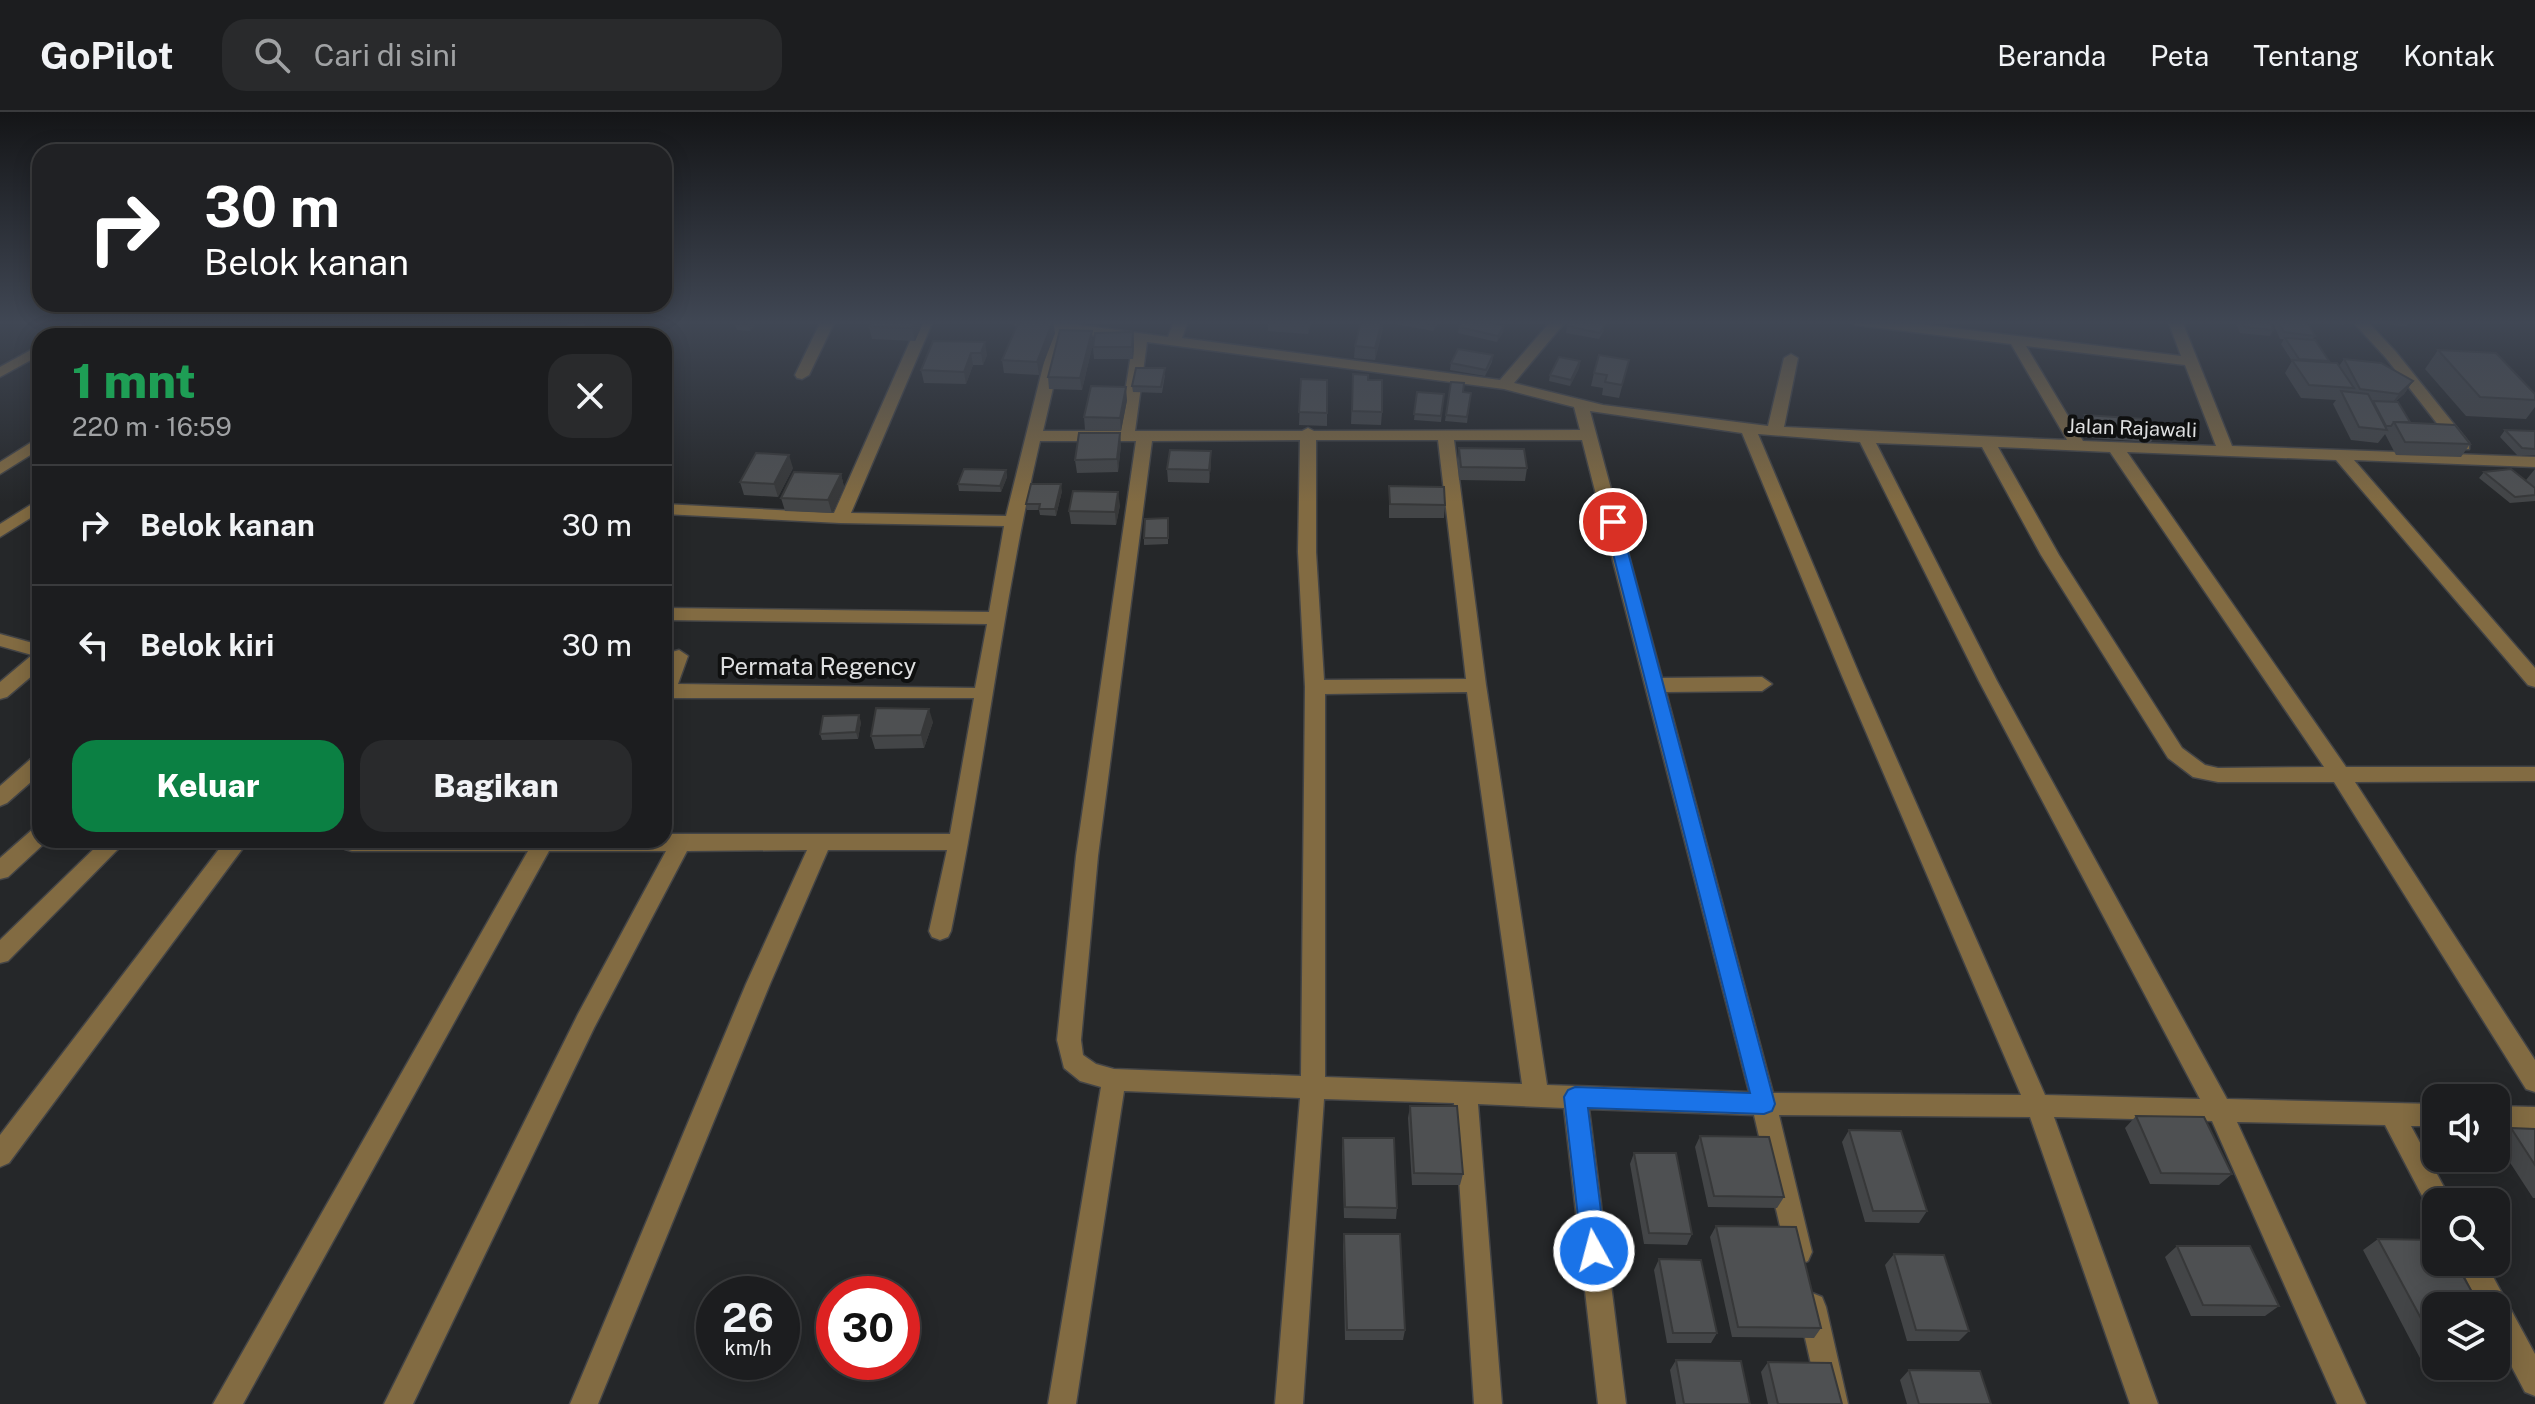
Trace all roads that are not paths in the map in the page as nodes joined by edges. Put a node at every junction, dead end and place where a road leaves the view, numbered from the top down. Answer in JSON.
{"nodes":[{"id":1,"x":900,"y":381,"type":"edge"},
{"id":2,"x":1048,"y":381,"type":"edge"},
{"id":3,"x":1138,"y":381,"type":"edge"},
{"id":4,"x":1475,"y":381,"type":"edge"},
{"id":5,"x":1507,"y":381,"type":"edge"},
{"id":6,"x":1786,"y":381,"type":"edge"},
{"id":7,"x":2040,"y":381,"type":"edge"},
{"id":8,"x":2198,"y":381,"type":"edge"},
{"id":9,"x":2412,"y":381,"type":"edge"},
{"id":10,"x":1504,"y":385,"type":"junction"},
{"id":11,"x":1581,"y":405,"type":"junction"},
{"id":12,"x":1748,"y":429,"type":"junction"},
{"id":13,"x":1775,"y":431,"type":"junction"},
{"id":14,"x":1308,"y":433,"type":"junction"},
{"id":15,"x":1445,"y":433,"type":"junction"},
{"id":16,"x":1589,"y":435,"type":"junction"},
{"id":17,"x":1035,"y":436,"type":"junction"},
{"id":18,"x":1135,"y":436,"type":"junction"},
{"id":19,"x":1866,"y":438,"type":"junction"},
{"id":20,"x":1987,"y":442,"type":"junction"},
{"id":21,"x":2078,"y":446,"type":"junction"},
{"id":22,"x":32,"y":447,"type":"edge"},
{"id":23,"x":2115,"y":447,"type":"junction"},
{"id":24,"x":2226,"y":452,"type":"junction"},
{"id":25,"x":2342,"y":457,"type":"junction"},
{"id":26,"x":2476,"y":461,"type":"junction"},
{"id":27,"x":2498,"y":462,"type":"junction"},
{"id":28,"x":2535,"y":462,"type":"edge"},
{"id":29,"x":0,"y":469,"type":"edge"},
{"id":30,"x":2516,"y":479,"type":"edge"},
{"id":31,"x":672,"y":509,"type":"edge"},
{"id":32,"x":32,"y":510,"type":"edge"},
{"id":33,"x":840,"y":518,"type":"junction"},
{"id":34,"x":1013,"y":521,"type":"junction"},
{"id":35,"x":0,"y":532,"type":"edge"},
{"id":36,"x":672,"y":614,"type":"edge"},
{"id":37,"x":997,"y":618,"type":"junction"},
{"id":38,"x":0,"y":640,"type":"edge"},
{"id":39,"x":32,"y":649,"type":"edge"},
{"id":40,"x":679,"y":656,"type":"dead end"},
{"id":41,"x":32,"y":666,"type":"edge"},
{"id":42,"x":672,"y":674,"type":"edge"},
{"id":43,"x":2535,"y":680,"type":"edge"},
{"id":44,"x":1762,"y":684,"type":"dead end"},
{"id":45,"x":1476,"y":685,"type":"junction"},
{"id":46,"x":1656,"y":685,"type":"junction"},
{"id":47,"x":1315,"y":687,"type":"junction"},
{"id":48,"x":0,"y":692,"type":"edge"},
{"id":49,"x":672,"y":692,"type":"edge"},
{"id":50,"x":969,"y":693,"type":"dead end"},
{"id":51,"x":32,"y":769,"type":"edge"},
{"id":52,"x":2339,"y":773,"type":"junction"},
{"id":53,"x":2535,"y":774,"type":"edge"},
{"id":54,"x":0,"y":798,"type":"edge"},
{"id":55,"x":32,"y":842,"type":"edge"},
{"id":56,"x":672,"y":842,"type":"edge"},
{"id":57,"x":681,"y":842,"type":"junction"},
{"id":58,"x":959,"y":842,"type":"junction"},
{"id":59,"x":820,"y":844,"type":"junction"},
{"id":60,"x":108,"y":848,"type":"edge"},
{"id":61,"x":232,"y":848,"type":"edge"},
{"id":62,"x":540,"y":848,"type":"edge"},
{"id":63,"x":0,"y":871,"type":"edge"},
{"id":64,"x":940,"y":931,"type":"dead end"},
{"id":65,"x":0,"y":954,"type":"edge"},
{"id":66,"x":1114,"y":1080,"type":"junction"},
{"id":67,"x":2535,"y":1081,"type":"edge"},
{"id":68,"x":1313,"y":1086,"type":"junction"},
{"id":69,"x":1465,"y":1092,"type":"junction"},
{"id":70,"x":1536,"y":1095,"type":"junction"},
{"id":71,"x":1575,"y":1097,"type":"junction"},
{"id":72,"x":1764,"y":1104,"type":"junction"},
{"id":73,"x":2038,"y":1106,"type":"junction"},
{"id":74,"x":2220,"y":1111,"type":"junction"},
{"id":75,"x":2392,"y":1114,"type":"junction"},
{"id":76,"x":2422,"y":1115,"type":"edge"},
{"id":77,"x":2510,"y":1117,"type":"edge"},
{"id":78,"x":2535,"y":1118,"type":"edge"},
{"id":79,"x":0,"y":1155,"type":"edge"},
{"id":80,"x":2432,"y":1188,"type":"edge"},
{"id":81,"x":2510,"y":1336,"type":"edge"},
{"id":82,"x":2535,"y":1382,"type":"edge"},
{"id":83,"x":227,"y":1404,"type":"edge"},
{"id":84,"x":398,"y":1404,"type":"edge"},
{"id":85,"x":584,"y":1404,"type":"edge"},
{"id":86,"x":1062,"y":1404,"type":"edge"},
{"id":87,"x":1289,"y":1404,"type":"edge"},
{"id":88,"x":1488,"y":1404,"type":"edge"},
{"id":89,"x":1612,"y":1404,"type":"edge"},
{"id":90,"x":1834,"y":1404,"type":"edge"},
{"id":91,"x":2144,"y":1404,"type":"edge"},
{"id":92,"x":2352,"y":1404,"type":"edge"}],
"edges":[{"from":1,"to":33,"type":"street"},
{"from":2,"to":17,"type":"street"},
{"from":3,"to":18,"type":"street"},
{"from":4,"to":10,"type":"street","name":"Jalan Rajawali"},
{"from":5,"to":10,"type":"street"},
{"from":6,"to":13,"type":"street"},
{"from":7,"to":21,"type":"street"},
{"from":8,"to":24,"type":"street"},
{"from":9,"to":26,"type":"street"},
{"from":10,"to":11,"type":"street","name":"Jalan Rajawali"},
{"from":11,"to":12,"type":"street","name":"Jalan Rajawali"},
{"from":11,"to":16,"type":"street"},
{"from":12,"to":13,"type":"street","name":"Jalan Rajawali"},
{"from":12,"to":73,"type":"street"},
{"from":13,"to":19,"type":"street","name":"Jalan Rajawali"},
{"from":14,"to":15,"type":"street"},
{"from":14,"to":18,"type":"street"},
{"from":14,"to":47,"type":"street"},
{"from":15,"to":16,"type":"street"},
{"from":15,"to":45,"type":"street"},
{"from":16,"to":46,"type":"street"},
{"from":17,"to":18,"type":"street"},
{"from":17,"to":34,"type":"street"},
{"from":18,"to":66,"type":"street"},
{"from":19,"to":20,"type":"street","name":"Jalan Rajawali"},
{"from":19,"to":74,"type":"street"},
{"from":20,"to":21,"type":"street","name":"Jalan Rajawali"},
{"from":20,"to":52,"type":"street"},
{"from":21,"to":23,"type":"street","name":"Jalan Rajawali"},
{"from":22,"to":29,"type":"street"},
{"from":23,"to":24,"type":"street","name":"Jalan Rajawali"},
{"from":23,"to":52,"type":"street"},
{"from":24,"to":25,"type":"street","name":"Jalan Rajawali"},
{"from":25,"to":26,"type":"street","name":"Jalan Rajawali"},
{"from":25,"to":43,"type":"street"},
{"from":26,"to":27,"type":"street","name":"Jalan Rajawali"},
{"from":27,"to":28,"type":"street","name":"Jalan Rajawali"},
{"from":27,"to":30,"type":"street"},
{"from":31,"to":33,"type":"street"},
{"from":32,"to":35,"type":"street"},
{"from":33,"to":34,"type":"street"},
{"from":34,"to":37,"type":"street"},
{"from":36,"to":37,"type":"street"},
{"from":37,"to":58,"type":"street"},
{"from":38,"to":39,"type":"street"},
{"from":40,"to":42,"type":"street","name":"Permata Regency"},
{"from":41,"to":48,"type":"street"},
{"from":44,"to":46,"type":"street"},
{"from":45,"to":47,"type":"street"},
{"from":45,"to":70,"type":"street"},
{"from":46,"to":72,"type":"street"},
{"from":47,"to":68,"type":"street"},
{"from":49,"to":50,"type":"street","name":"Permata Regency"},
{"from":51,"to":54,"type":"street"},
{"from":52,"to":53,"type":"street"},
{"from":52,"to":67,"type":"street"},
{"from":55,"to":63,"type":"street"},
{"from":56,"to":57,"type":"street"},
{"from":57,"to":59,"type":"street"},
{"from":57,"to":84,"type":"street"},
{"from":58,"to":59,"type":"street"},
{"from":58,"to":64,"type":"street"},
{"from":59,"to":85,"type":"street"},
{"from":60,"to":65,"type":"street"},
{"from":61,"to":79,"type":"street"},
{"from":62,"to":83,"type":"street"},
{"from":66,"to":68,"type":"street"},
{"from":66,"to":86,"type":"street"},
{"from":68,"to":69,"type":"street"},
{"from":68,"to":87,"type":"street"},
{"from":69,"to":70,"type":"street"},
{"from":69,"to":88,"type":"street"},
{"from":70,"to":71,"type":"street"},
{"from":71,"to":72,"type":"street"},
{"from":71,"to":89,"type":"street"},
{"from":72,"to":73,"type":"street"},
{"from":72,"to":90,"type":"street"},
{"from":73,"to":74,"type":"street"},
{"from":73,"to":91,"type":"street"},
{"from":74,"to":75,"type":"street"},
{"from":74,"to":92,"type":"street"},
{"from":75,"to":76,"type":"street"},
{"from":75,"to":80,"type":"street"},
{"from":77,"to":78,"type":"street"},
{"from":81,"to":82,"type":"street"}]}
